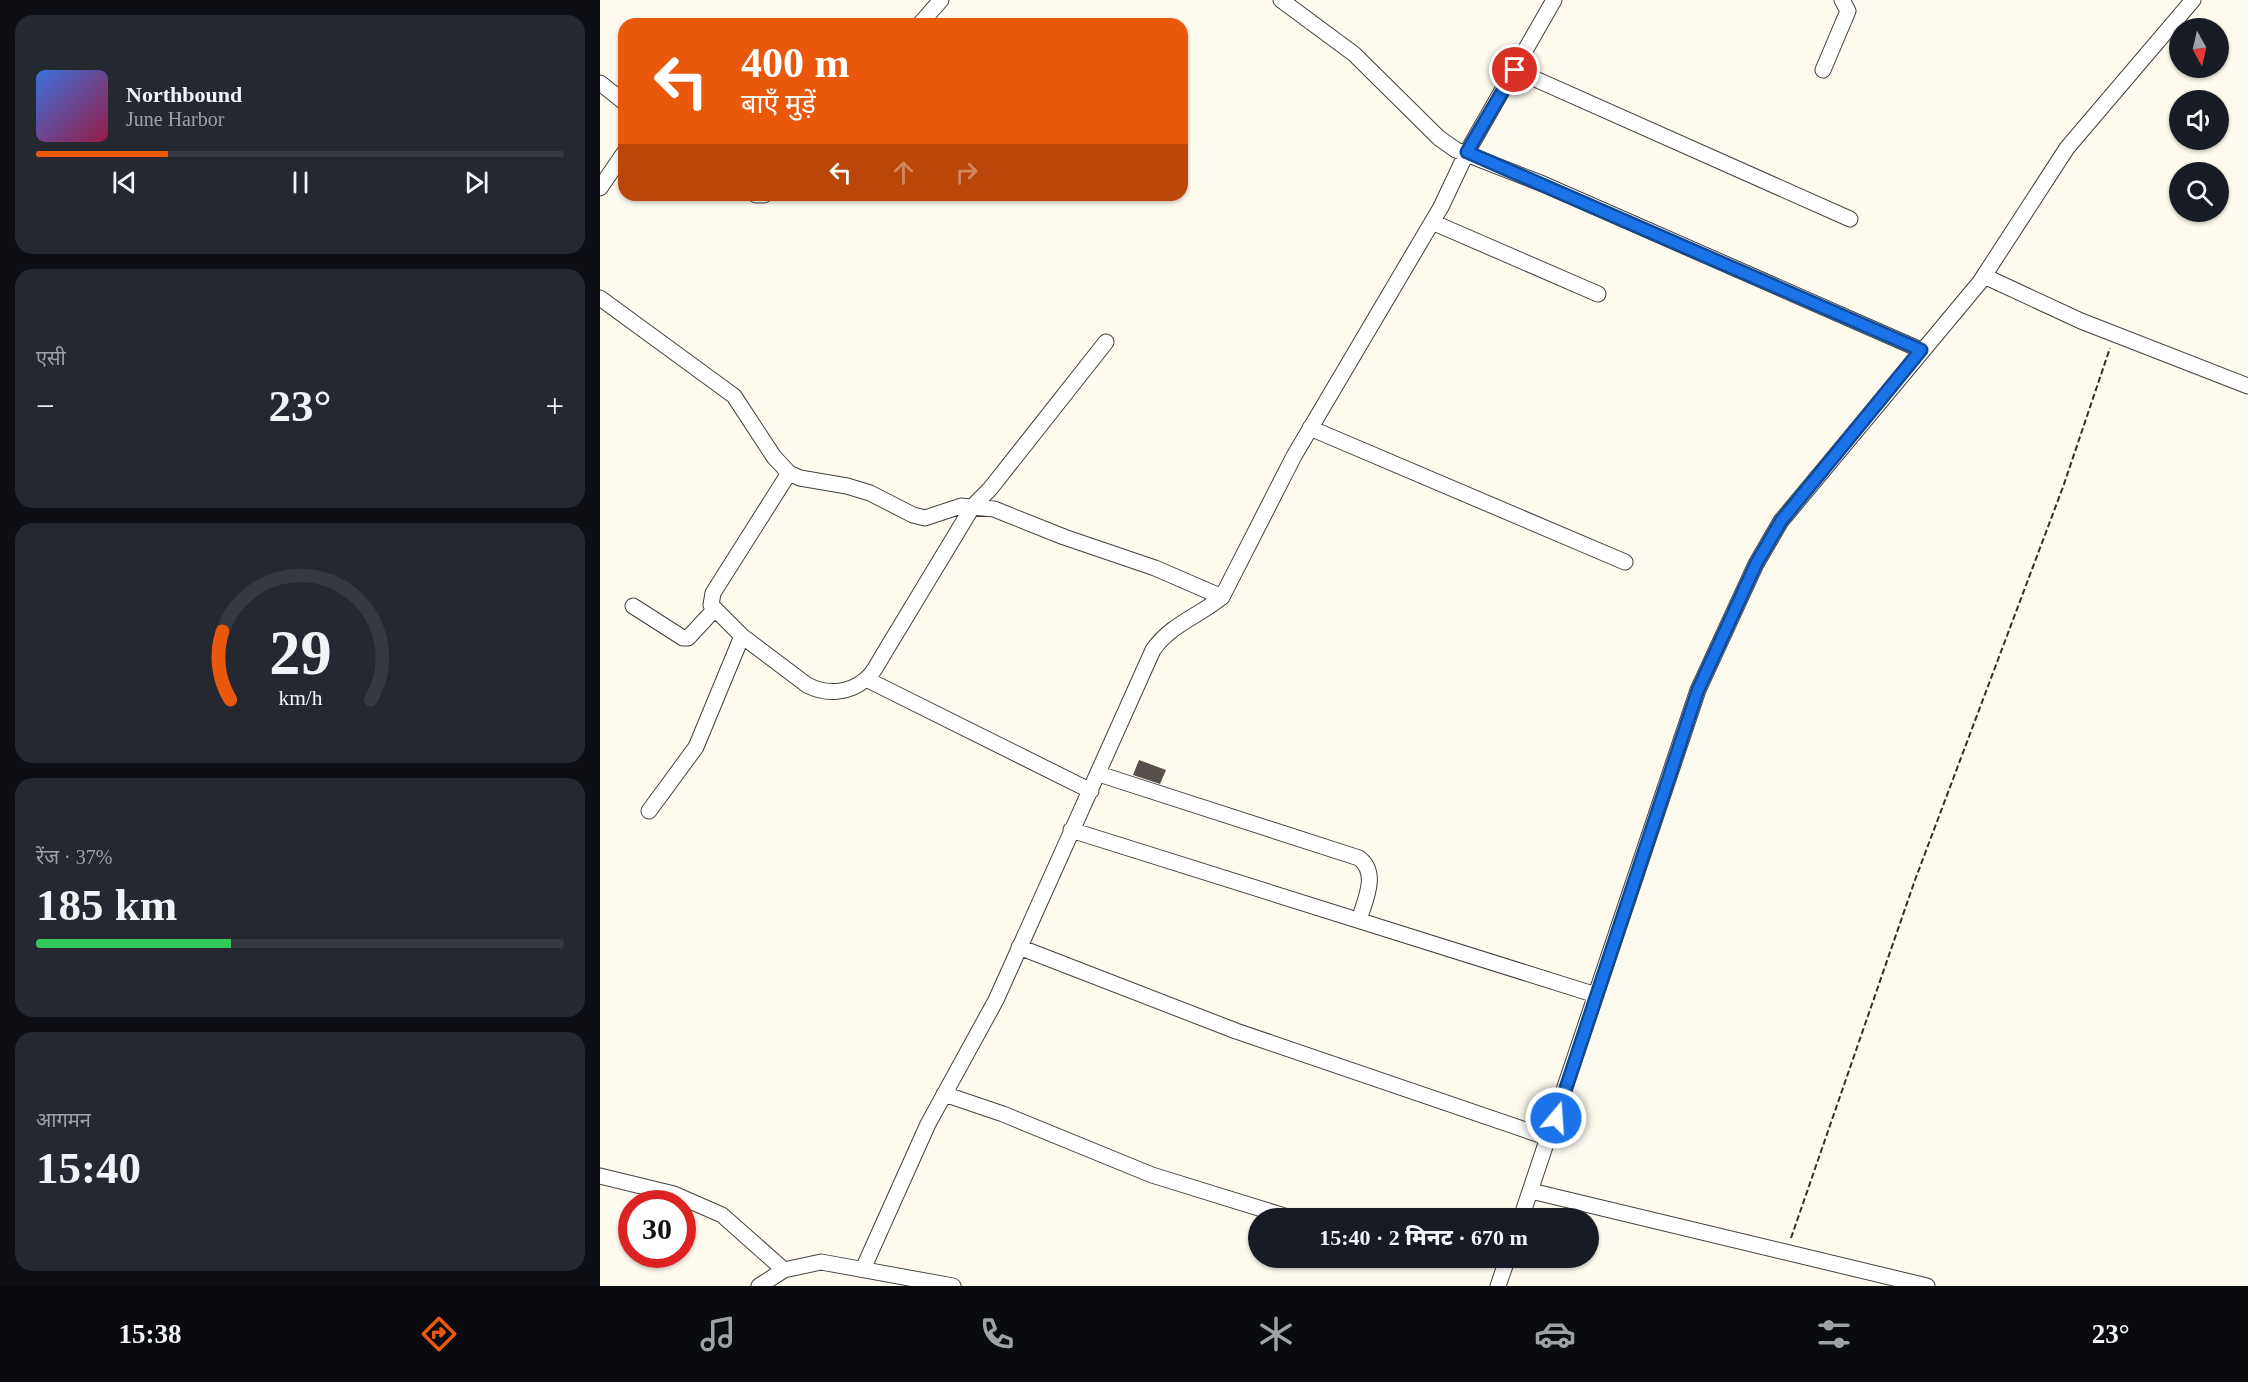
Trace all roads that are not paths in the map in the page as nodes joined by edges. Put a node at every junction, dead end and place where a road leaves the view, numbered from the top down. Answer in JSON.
{"nodes":[{"id":1,"x":941,"y":0,"type":"edge"},
{"id":2,"x":1281,"y":0,"type":"edge"},
{"id":3,"x":1842,"y":0,"type":"edge"},
{"id":4,"x":2193,"y":0,"type":"edge"},
{"id":5,"x":1550,"y":1,"type":"edge"},
{"id":6,"x":925,"y":18,"type":"edge"},
{"id":7,"x":1515,"y":70,"type":"junction"},
{"id":8,"x":1823,"y":70,"type":"dead end"},
{"id":9,"x":600,"y":83,"type":"edge"},
{"id":10,"x":618,"y":97,"type":"edge"},
{"id":11,"x":1467,"y":152,"type":"junction"},
{"id":12,"x":618,"y":162,"type":"edge"},
{"id":13,"x":600,"y":188,"type":"edge"},
{"id":14,"x":1850,"y":219,"type":"dead end"},
{"id":15,"x":1432,"y":222,"type":"junction"},
{"id":16,"x":1984,"y":276,"type":"junction"},
{"id":17,"x":1598,"y":294,"type":"dead end"},
{"id":18,"x":600,"y":298,"type":"edge"},
{"id":19,"x":1106,"y":342,"type":"dead end"},
{"id":20,"x":1921,"y":350,"type":"junction"},
{"id":21,"x":2248,"y":386,"type":"edge"},
{"id":22,"x":1310,"y":428,"type":"junction"},
{"id":23,"x":789,"y":473,"type":"junction"},
{"id":24,"x":973,"y":506,"type":"junction"},
{"id":25,"x":1625,"y":562,"type":"dead end"},
{"id":26,"x":1222,"y":597,"type":"junction"},
{"id":27,"x":633,"y":606,"type":"dead end"},
{"id":28,"x":714,"y":610,"type":"junction"},
{"id":29,"x":742,"y":636,"type":"junction"},
{"id":30,"x":867,"y":679,"type":"junction"},
{"id":31,"x":1099,"y":774,"type":"junction"},
{"id":32,"x":1091,"y":791,"type":"junction"},
{"id":33,"x":649,"y":811,"type":"dead end"},
{"id":34,"x":1071,"y":830,"type":"junction"},
{"id":35,"x":1359,"y":920,"type":"junction"},
{"id":36,"x":1019,"y":947,"type":"junction"},
{"id":37,"x":1596,"y":994,"type":"junction"},
{"id":38,"x":944,"y":1094,"type":"junction"},
{"id":39,"x":1549,"y":1138,"type":"junction"},
{"id":40,"x":600,"y":1176,"type":"edge"},
{"id":41,"x":1531,"y":1191,"type":"junction"},
{"id":42,"x":1259,"y":1208,"type":"edge"},
{"id":43,"x":1525,"y":1208,"type":"edge"},
{"id":44,"x":1504,"y":1268,"type":"edge"},
{"id":45,"x":784,"y":1269,"type":"junction"},
{"id":46,"x":863,"y":1269,"type":"junction"},
{"id":47,"x":759,"y":1286,"type":"edge"},
{"id":48,"x":953,"y":1286,"type":"edge"},
{"id":49,"x":1498,"y":1286,"type":"edge"},
{"id":50,"x":1928,"y":1286,"type":"edge"}],
"edges":[{"from":1,"to":6,"type":"street"},
{"from":2,"to":11,"type":"street"},
{"from":3,"to":8,"type":"street"},
{"from":4,"to":16,"type":"street"},
{"from":5,"to":7,"type":"street"},
{"from":7,"to":11,"type":"street"},
{"from":7,"to":14,"type":"street"},
{"from":9,"to":10,"type":"street"},
{"from":11,"to":15,"type":"street"},
{"from":11,"to":20,"type":"street"},
{"from":12,"to":13,"type":"street"},
{"from":15,"to":17,"type":"street"},
{"from":15,"to":22,"type":"street"},
{"from":16,"to":20,"type":"street"},
{"from":16,"to":21,"type":"street"},
{"from":18,"to":23,"type":"street"},
{"from":19,"to":24,"type":"street"},
{"from":20,"to":37,"type":"street"},
{"from":22,"to":25,"type":"street"},
{"from":22,"to":26,"type":"street"},
{"from":23,"to":24,"type":"street"},
{"from":23,"to":28,"type":"street"},
{"from":24,"to":26,"type":"street"},
{"from":24,"to":30,"type":"street"},
{"from":26,"to":31,"type":"street"},
{"from":27,"to":28,"type":"street"},
{"from":28,"to":29,"type":"street"},
{"from":29,"to":30,"type":"street"},
{"from":29,"to":33,"type":"street"},
{"from":30,"to":32,"type":"street"},
{"from":31,"to":32,"type":"street"},
{"from":31,"to":35,"type":"street"},
{"from":32,"to":34,"type":"street"},
{"from":34,"to":35,"type":"street"},
{"from":34,"to":36,"type":"street"},
{"from":35,"to":37,"type":"street"},
{"from":36,"to":38,"type":"street"},
{"from":36,"to":39,"type":"street"},
{"from":37,"to":39,"type":"street"},
{"from":38,"to":42,"type":"street"},
{"from":38,"to":46,"type":"street"},
{"from":39,"to":41,"type":"street"},
{"from":40,"to":45,"type":"street"},
{"from":41,"to":43,"type":"street"},
{"from":41,"to":50,"type":"street"},
{"from":44,"to":49,"type":"street"},
{"from":45,"to":46,"type":"street"},
{"from":45,"to":47,"type":"street"},
{"from":46,"to":48,"type":"street"}]}
